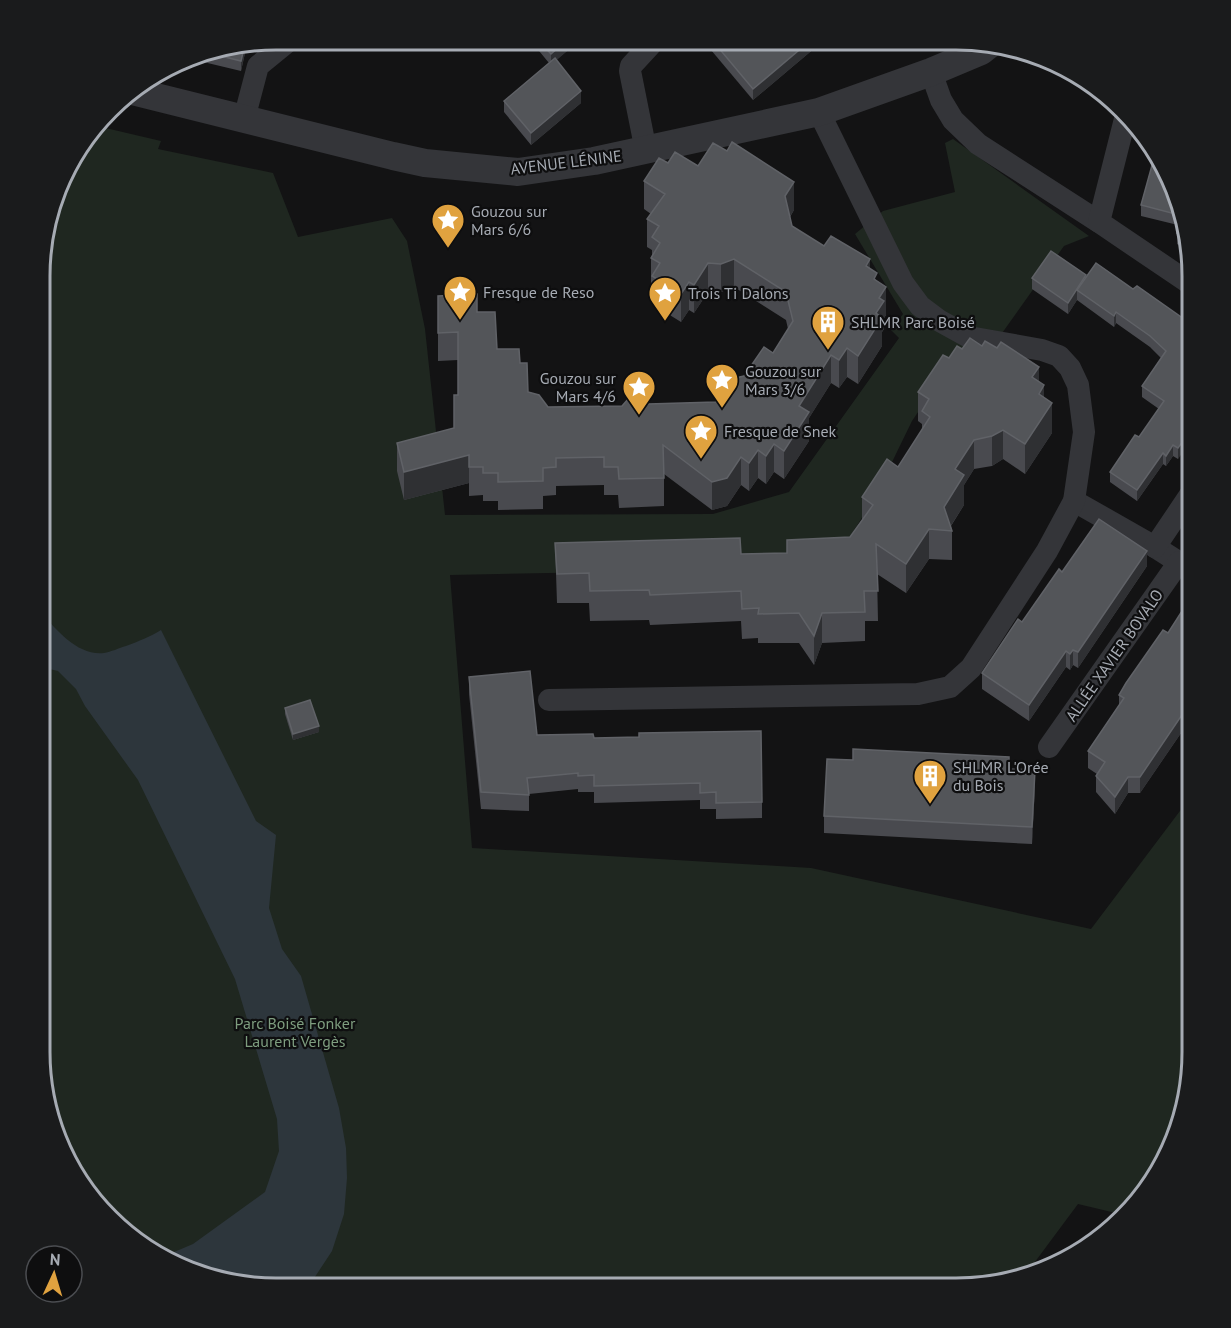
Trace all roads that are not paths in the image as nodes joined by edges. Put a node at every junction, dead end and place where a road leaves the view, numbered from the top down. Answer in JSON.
{"nodes":[{"id":1,"x":278,"y":50,"type":"edge"},
{"id":2,"x":646,"y":50,"type":"edge"},
{"id":3,"x":981,"y":51,"type":"edge"},
{"id":4,"x":931,"y":72,"type":"junction"},
{"id":5,"x":142,"y":93,"type":"edge"},
{"id":6,"x":819,"y":112,"type":"junction"},
{"id":7,"x":244,"y":119,"type":"junction"},
{"id":8,"x":1123,"y":125,"type":"edge"},
{"id":9,"x":646,"y":151,"type":"junction"},
{"id":10,"x":1099,"y":222,"type":"junction"},
{"id":11,"x":1182,"y":279,"type":"edge"},
{"id":12,"x":1074,"y":501,"type":"junction"},
{"id":13,"x":1182,"y":506,"type":"edge"},
{"id":14,"x":1155,"y":547,"type":"junction"},
{"id":15,"x":1182,"y":564,"type":"edge"},
{"id":16,"x":1182,"y":570,"type":"edge"},
{"id":17,"x":549,"y":700,"type":"dead end"},
{"id":18,"x":1049,"y":747,"type":"dead end"}],
"edges":[{"from":1,"to":7,"type":"street"},
{"from":2,"to":9,"type":"street"},
{"from":3,"to":4,"type":"street","name":"AVENUE LÉNINE"},
{"from":4,"to":6,"type":"street","name":"AVENUE LÉNINE"},
{"from":4,"to":10,"type":"street"},
{"from":5,"to":7,"type":"street","name":"AVENUE LÉNINE"},
{"from":6,"to":9,"type":"street","name":"AVENUE LÉNINE"},
{"from":6,"to":12,"type":"street"},
{"from":7,"to":9,"type":"street","name":"AVENUE LÉNINE"},
{"from":8,"to":10,"type":"street"},
{"from":10,"to":11,"type":"street"},
{"from":12,"to":14,"type":"street","name":"ALLÉE XAVIER BOVALO"},
{"from":12,"to":17,"type":"street"},
{"from":13,"to":14,"type":"street"},
{"from":14,"to":15,"type":"street","name":"ALLÉE XAVIER BOVALO"},
{"from":16,"to":18,"type":"street","name":"ALLÉE XAVIER BOVALO"}]}
